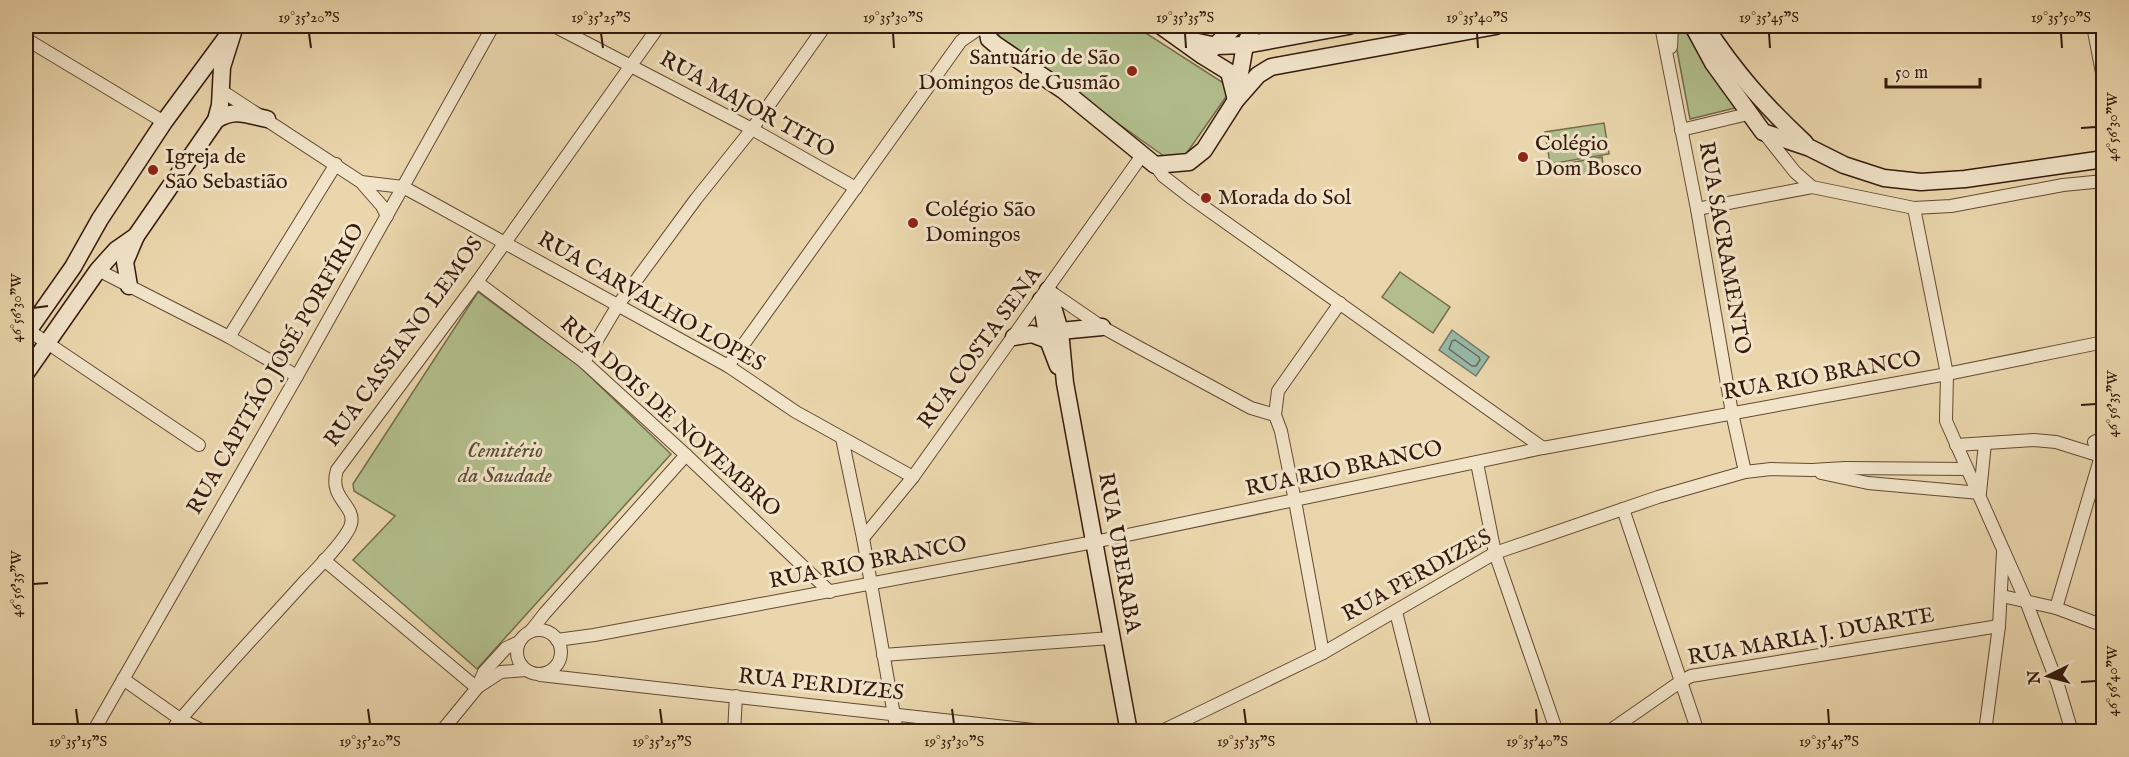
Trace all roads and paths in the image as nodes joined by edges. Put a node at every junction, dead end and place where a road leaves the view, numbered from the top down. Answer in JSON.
{"nodes":[{"id":1,"x":235,"y":26,"type":"edge"},
{"id":2,"x":493,"y":26,"type":"edge"},
{"id":3,"x":554,"y":26,"type":"edge"},
{"id":4,"x":659,"y":26,"type":"edge"},
{"id":5,"x":825,"y":26,"type":"edge"},
{"id":6,"x":1161,"y":26,"type":"edge"},
{"id":7,"x":1235,"y":26,"type":"edge"},
{"id":8,"x":1253,"y":26,"type":"edge"},
{"id":9,"x":1346,"y":26,"type":"edge"},
{"id":10,"x":1496,"y":26,"type":"edge"},
{"id":11,"x":1662,"y":26,"type":"edge"},
{"id":12,"x":1672,"y":26,"type":"edge"},
{"id":13,"x":1692,"y":26,"type":"edge"},
{"id":14,"x":1705,"y":26,"type":"edge"},
{"id":15,"x":987,"y":27,"type":"edge"},
{"id":16,"x":2097,"y":31,"type":"edge"},
{"id":17,"x":26,"y":39,"type":"edge"},
{"id":18,"x":1245,"y":45,"type":"junction"},
{"id":19,"x":1210,"y":51,"type":"junction"},
{"id":20,"x":1347,"y":54,"type":"junction"},
{"id":21,"x":1719,"y":60,"type":"junction"},
{"id":22,"x":630,"y":65,"type":"junction"},
{"id":23,"x":1671,"y":67,"type":"junction"},
{"id":24,"x":2103,"y":83,"type":"edge"},
{"id":25,"x":192,"y":84,"type":"junction"},
{"id":26,"x":222,"y":91,"type":"junction"},
{"id":27,"x":1236,"y":100,"type":"junction"},
{"id":28,"x":1748,"y":114,"type":"junction"},
{"id":29,"x":267,"y":119,"type":"junction"},
{"id":30,"x":216,"y":120,"type":"junction"},
{"id":31,"x":164,"y":122,"type":"junction"},
{"id":32,"x":752,"y":129,"type":"junction"},
{"id":33,"x":1681,"y":130,"type":"junction"},
{"id":34,"x":1763,"y":132,"type":"junction"},
{"id":35,"x":1810,"y":148,"type":"junction"},
{"id":36,"x":2103,"y":159,"type":"edge"},
{"id":37,"x":1149,"y":160,"type":"junction"},
{"id":38,"x":336,"y":164,"type":"junction"},
{"id":39,"x":2103,"y":181,"type":"edge"},
{"id":40,"x":361,"y":182,"type":"junction"},
{"id":41,"x":403,"y":187,"type":"junction"},
{"id":42,"x":1812,"y":187,"type":"junction"},
{"id":43,"x":856,"y":189,"type":"junction"},
{"id":44,"x":1914,"y":207,"type":"junction"},
{"id":45,"x":1697,"y":209,"type":"junction"},
{"id":46,"x":387,"y":216,"type":"junction"},
{"id":47,"x":100,"y":219,"type":"junction"},
{"id":48,"x":136,"y":236,"type":"junction"},
{"id":49,"x":504,"y":241,"type":"junction"},
{"id":50,"x":116,"y":250,"type":"junction"},
{"id":51,"x":98,"y":270,"type":"junction"},
{"id":52,"x":477,"y":282,"type":"junction"},
{"id":53,"x":129,"y":286,"type":"junction"},
{"id":54,"x":1044,"y":295,"type":"junction"},
{"id":55,"x":1340,"y":303,"type":"junction"},
{"id":56,"x":618,"y":305,"type":"junction"},
{"id":57,"x":1102,"y":327,"type":"junction"},
{"id":58,"x":27,"y":332,"type":"edge"},
{"id":59,"x":1054,"y":336,"type":"junction"},
{"id":60,"x":229,"y":337,"type":"junction"},
{"id":61,"x":1014,"y":337,"type":"junction"},
{"id":62,"x":2103,"y":342,"type":"edge"},
{"id":63,"x":46,"y":343,"type":"junction"},
{"id":64,"x":584,"y":362,"type":"junction"},
{"id":65,"x":728,"y":366,"type":"junction"},
{"id":66,"x":26,"y":373,"type":"edge"},
{"id":67,"x":1947,"y":374,"type":"junction"},
{"id":68,"x":297,"y":376,"type":"junction"},
{"id":69,"x":1732,"y":413,"type":"junction"},
{"id":70,"x":1275,"y":415,"type":"junction"},
{"id":71,"x":2103,"y":437,"type":"edge"},
{"id":72,"x":842,"y":438,"type":"junction"},
{"id":73,"x":1985,"y":442,"type":"junction"},
{"id":74,"x":199,"y":445,"type":"dead end"},
{"id":75,"x":1956,"y":445,"type":"junction"},
{"id":76,"x":1543,"y":448,"type":"junction"},
{"id":77,"x":686,"y":455,"type":"junction"},
{"id":78,"x":2102,"y":456,"type":"edge"},
{"id":79,"x":1477,"y":463,"type":"junction"},
{"id":80,"x":1967,"y":469,"type":"junction"},
{"id":81,"x":1812,"y":470,"type":"junction"},
{"id":82,"x":1745,"y":472,"type":"junction"},
{"id":83,"x":913,"y":477,"type":"junction"},
{"id":84,"x":1980,"y":493,"type":"junction"},
{"id":85,"x":1295,"y":501,"type":"junction"},
{"id":86,"x":1623,"y":509,"type":"junction"},
{"id":87,"x":863,"y":538,"type":"junction"},
{"id":88,"x":1094,"y":542,"type":"junction"},
{"id":89,"x":2003,"y":548,"type":"junction"},
{"id":90,"x":1495,"y":554,"type":"junction"},
{"id":91,"x":324,"y":560,"type":"junction"},
{"id":92,"x":870,"y":583,"type":"junction"},
{"id":93,"x":830,"y":592,"type":"junction"},
{"id":94,"x":2002,"y":596,"type":"junction"},
{"id":95,"x":2026,"y":601,"type":"junction"},
{"id":96,"x":2056,"y":608,"type":"junction"},
{"id":97,"x":1396,"y":612,"type":"junction"},
{"id":98,"x":2000,"y":626,"type":"junction"},
{"id":99,"x":2103,"y":626,"type":"edge"},
{"id":100,"x":530,"y":632,"type":"junction"},
{"id":101,"x":594,"y":635,"type":"junction"},
{"id":102,"x":1111,"y":638,"type":"junction"},
{"id":103,"x":557,"y":640,"type":"junction"},
{"id":104,"x":519,"y":642,"type":"junction"},
{"id":105,"x":1323,"y":653,"type":"junction"},
{"id":106,"x":883,"y":655,"type":"junction"},
{"id":107,"x":560,"y":658,"type":"junction"},
{"id":108,"x":526,"y":670,"type":"junction"},
{"id":109,"x":540,"y":675,"type":"junction"},
{"id":110,"x":123,"y":679,"type":"junction"},
{"id":111,"x":586,"y":680,"type":"junction"},
{"id":112,"x":1680,"y":682,"type":"junction"},
{"id":113,"x":477,"y":688,"type":"junction"},
{"id":114,"x":736,"y":696,"type":"junction"},
{"id":115,"x":894,"y":714,"type":"junction"},
{"id":116,"x":180,"y":719,"type":"junction"},
{"id":117,"x":93,"y":732,"type":"edge"},
{"id":118,"x":170,"y":732,"type":"edge"},
{"id":119,"x":205,"y":732,"type":"edge"},
{"id":120,"x":441,"y":732,"type":"edge"},
{"id":121,"x":734,"y":732,"type":"edge"},
{"id":122,"x":897,"y":732,"type":"edge"},
{"id":123,"x":1051,"y":732,"type":"edge"},
{"id":124,"x":1130,"y":732,"type":"edge"},
{"id":125,"x":1160,"y":732,"type":"edge"},
{"id":126,"x":1426,"y":732,"type":"edge"},
{"id":127,"x":1557,"y":732,"type":"edge"},
{"id":128,"x":1608,"y":732,"type":"edge"},
{"id":129,"x":1698,"y":732,"type":"edge"},
{"id":130,"x":1985,"y":732,"type":"edge"},
{"id":131,"x":2072,"y":732,"type":"edge"}],
"edges":[{"from":1,"to":25,"type":"main road"},
{"from":1,"to":26,"type":"main road"},
{"from":2,"to":41,"type":"street","name":"RUA CAPITÃO JOSÉ PORFÍRIO"},
{"from":3,"to":22,"type":"street","name":"RUA MAJOR TITO"},
{"from":4,"to":22,"type":"street","name":"RUA CASSIANO LEMOS"},
{"from":5,"to":32,"type":"street"},
{"from":6,"to":19,"type":"main road"},
{"from":7,"to":19,"type":"main road"},
{"from":8,"to":18,"type":"main road"},
{"from":9,"to":18,"type":"main road"},
{"from":9,"to":20,"type":"main road"},
{"from":10,"to":20,"type":"main road"},
{"from":11,"to":23,"type":"street"},
{"from":12,"to":23,"type":"street"},
{"from":13,"to":21,"type":"main road"},
{"from":14,"to":21,"type":"main road"},
{"from":15,"to":37,"type":"main road"},
{"from":15,"to":43,"type":"street"},
{"from":16,"to":24,"type":"street"},
{"from":17,"to":31,"type":"street"},
{"from":18,"to":19,"type":"main road"},
{"from":18,"to":27,"type":"main road"},
{"from":19,"to":27,"type":"main road"},
{"from":20,"to":27,"type":"main road"},
{"from":21,"to":28,"type":"main road"},
{"from":21,"to":35,"type":"main road"},
{"from":22,"to":32,"type":"street","name":"RUA MAJOR TITO"},
{"from":22,"to":49,"type":"street","name":"RUA CASSIANO LEMOS"},
{"from":23,"to":33,"type":"street","name":"RUA SACRAMENTO"},
{"from":25,"to":26,"type":"main road"},
{"from":25,"to":31,"type":"main road"},
{"from":26,"to":29,"type":"street","name":"RUA CARVALHO LOPES"},
{"from":26,"to":30,"type":"main road"},
{"from":27,"to":37,"type":"main road"},
{"from":28,"to":33,"type":"street"},
{"from":28,"to":34,"type":"main road"},
{"from":29,"to":30,"type":"main road"},
{"from":29,"to":38,"type":"street","name":"RUA CARVALHO LOPES"},
{"from":30,"to":48,"type":"main road"},
{"from":31,"to":47,"type":"main road"},
{"from":32,"to":43,"type":"street","name":"RUA MAJOR TITO"},
{"from":32,"to":56,"type":"street"},
{"from":33,"to":45,"type":"street","name":"RUA SACRAMENTO"},
{"from":34,"to":35,"type":"main road"},
{"from":34,"to":42,"type":"street"},
{"from":35,"to":36,"type":"main road"},
{"from":37,"to":54,"type":"street","name":"RUA COSTA SENA"},
{"from":37,"to":55,"type":"street"},
{"from":38,"to":40,"type":"street","name":"RUA CARVALHO LOPES"},
{"from":38,"to":60,"type":"street"},
{"from":39,"to":44,"type":"street"},
{"from":40,"to":41,"type":"street","name":"RUA CARVALHO LOPES"},
{"from":40,"to":46,"type":"street","name":"RUA CARVALHO LOPES"},
{"from":41,"to":46,"type":"street","name":"RUA CAPITÃO JOSÉ PORFÍRIO"},
{"from":41,"to":49,"type":"street","name":"RUA CARVALHO LOPES"},
{"from":42,"to":44,"type":"street"},
{"from":42,"to":45,"type":"street"},
{"from":43,"to":65,"type":"street"},
{"from":44,"to":67,"type":"street"},
{"from":45,"to":69,"type":"street","name":"RUA SACRAMENTO"},
{"from":46,"to":68,"type":"street","name":"RUA CAPITÃO JOSÉ PORFÍRIO"},
{"from":47,"to":50,"type":"main road"},
{"from":47,"to":58,"type":"main road"},
{"from":48,"to":50,"type":"main road"},
{"from":48,"to":53,"type":"main road"},
{"from":49,"to":52,"type":"street","name":"RUA CASSIANO LEMOS"},
{"from":49,"to":56,"type":"street","name":"RUA CARVALHO LOPES"},
{"from":50,"to":51,"type":"main road"},
{"from":51,"to":53,"type":"street"},
{"from":51,"to":63,"type":"main road"},
{"from":52,"to":64,"type":"street","name":"RUA DOIS DE NOVEMBRO"},
{"from":52,"to":91,"type":"street","name":"RUA CASSIANO LEMOS"},
{"from":53,"to":60,"type":"street"},
{"from":54,"to":57,"type":"street"},
{"from":54,"to":59,"type":"main road","name":"RUA UBERABA"},
{"from":54,"to":61,"type":"street","name":"RUA COSTA SENA"},
{"from":55,"to":70,"type":"street"},
{"from":55,"to":76,"type":"street"},
{"from":56,"to":64,"type":"street"},
{"from":56,"to":65,"type":"street","name":"RUA CARVALHO LOPES"},
{"from":57,"to":59,"type":"main road"},
{"from":57,"to":70,"type":"street"},
{"from":58,"to":63,"type":"street"},
{"from":59,"to":61,"type":"main road"},
{"from":59,"to":88,"type":"main road","name":"RUA UBERABA"},
{"from":60,"to":68,"type":"street"},
{"from":61,"to":83,"type":"street","name":"RUA COSTA SENA"},
{"from":62,"to":67,"type":"street","name":"RUA RIO BRANCO"},
{"from":63,"to":66,"type":"main road"},
{"from":63,"to":74,"type":"street"},
{"from":64,"to":77,"type":"street","name":"RUA DOIS DE NOVEMBRO"},
{"from":65,"to":72,"type":"street","name":"RUA CARVALHO LOPES"},
{"from":67,"to":69,"type":"street","name":"RUA RIO BRANCO"},
{"from":67,"to":75,"type":"street"},
{"from":68,"to":110,"type":"street","name":"RUA CAPITÃO JOSÉ PORFÍRIO"},
{"from":69,"to":76,"type":"street","name":"RUA RIO BRANCO"},
{"from":69,"to":82,"type":"street","name":"RUA SACRAMENTO"},
{"from":70,"to":85,"type":"street"},
{"from":71,"to":78,"type":"street"},
{"from":72,"to":83,"type":"street","name":"RUA CARVALHO LOPES"},
{"from":72,"to":87,"type":"street"},
{"from":73,"to":75,"type":"street"},
{"from":73,"to":78,"type":"street"},
{"from":73,"to":84,"type":"street"},
{"from":75,"to":80,"type":"street"},
{"from":76,"to":79,"type":"street","name":"RUA RIO BRANCO"},
{"from":77,"to":93,"type":"street","name":"RUA DOIS DE NOVEMBRO"},
{"from":77,"to":100,"type":"street"},
{"from":78,"to":96,"type":"street"},
{"from":79,"to":85,"type":"street","name":"RUA RIO BRANCO"},
{"from":79,"to":90,"type":"street"},
{"from":80,"to":81,"type":"street"},
{"from":80,"to":84,"type":"street"},
{"from":81,"to":82,"type":"street","name":"RUA PERDIZES"},
{"from":81,"to":84,"type":"street"},
{"from":82,"to":86,"type":"street","name":"RUA PERDIZES"},
{"from":83,"to":87,"type":"street","name":"RUA COSTA SENA"},
{"from":84,"to":89,"type":"street"},
{"from":85,"to":88,"type":"street","name":"RUA RIO BRANCO"},
{"from":85,"to":105,"type":"street"},
{"from":86,"to":90,"type":"street","name":"RUA PERDIZES"},
{"from":86,"to":112,"type":"street"},
{"from":87,"to":92,"type":"street"},
{"from":88,"to":92,"type":"street","name":"RUA RIO BRANCO"},
{"from":88,"to":102,"type":"main road","name":"RUA UBERABA"},
{"from":89,"to":94,"type":"street"},
{"from":89,"to":95,"type":"street"},
{"from":90,"to":97,"type":"street","name":"RUA PERDIZES"},
{"from":90,"to":127,"type":"street"},
{"from":91,"to":113,"type":"street"},
{"from":91,"to":116,"type":"street","name":"RUA CASSIANO LEMOS"},
{"from":92,"to":93,"type":"street","name":"RUA RIO BRANCO"},
{"from":92,"to":106,"type":"street"},
{"from":93,"to":101,"type":"street","name":"RUA RIO BRANCO"},
{"from":94,"to":95,"type":"street"},
{"from":94,"to":98,"type":"street"},
{"from":95,"to":96,"type":"street"},
{"from":95,"to":131,"type":"street"},
{"from":96,"to":99,"type":"street"},
{"from":97,"to":105,"type":"street","name":"RUA PERDIZES"},
{"from":97,"to":126,"type":"street"},
{"from":98,"to":112,"type":"street","name":"RUA MARIA J. DUARTE"},
{"from":98,"to":130,"type":"street"},
{"from":100,"to":103,"type":"street"},
{"from":100,"to":104,"type":"street"},
{"from":101,"to":103,"type":"street","name":"RUA RIO BRANCO"},
{"from":101,"to":107,"type":"street","name":"RUA RIO BRANCO"},
{"from":102,"to":106,"type":"street"},
{"from":102,"to":124,"type":"main road","name":"RUA UBERABA"},
{"from":103,"to":107,"type":"street"},
{"from":104,"to":108,"type":"street"},
{"from":104,"to":113,"type":"street"},
{"from":105,"to":125,"type":"street","name":"RUA PERDIZES"},
{"from":106,"to":115,"type":"street"},
{"from":107,"to":109,"type":"street"},
{"from":107,"to":111,"type":"street","name":"RUA PERDIZES"},
{"from":108,"to":109,"type":"street"},
{"from":108,"to":113,"type":"street"},
{"from":109,"to":111,"type":"street","name":"RUA PERDIZES"},
{"from":110,"to":116,"type":"street"},
{"from":110,"to":117,"type":"street","name":"RUA CAPITÃO JOSÉ PORFÍRIO"},
{"from":111,"to":114,"type":"street","name":"RUA PERDIZES"},
{"from":112,"to":128,"type":"street","name":"RUA MARIA J. DUARTE"},
{"from":112,"to":129,"type":"street"},
{"from":113,"to":120,"type":"street"},
{"from":114,"to":115,"type":"street","name":"RUA PERDIZES"},
{"from":114,"to":121,"type":"street"},
{"from":115,"to":122,"type":"street"},
{"from":115,"to":123,"type":"street","name":"RUA PERDIZES"},
{"from":116,"to":118,"type":"street","name":"RUA CASSIANO LEMOS"},
{"from":116,"to":119,"type":"street"}]}
